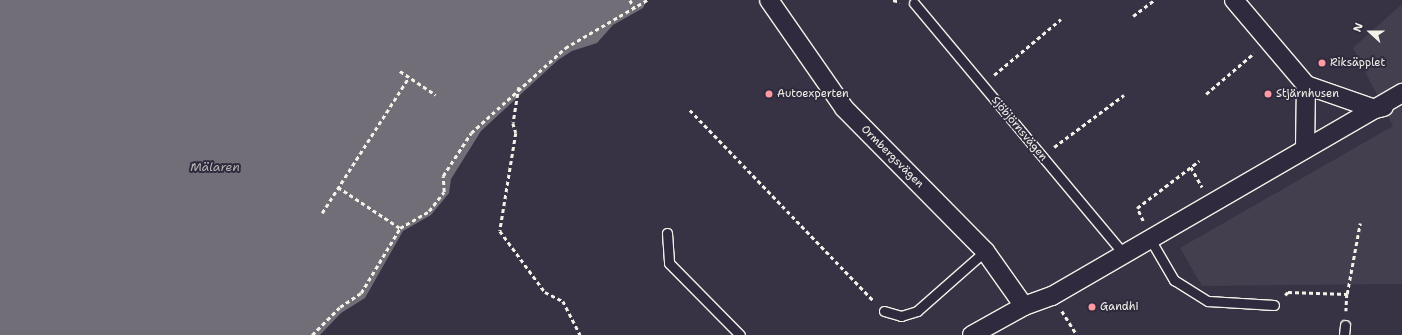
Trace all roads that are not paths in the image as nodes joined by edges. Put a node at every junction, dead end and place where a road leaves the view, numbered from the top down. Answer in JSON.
{"nodes":[{"id":1,"x":769,"y":0,"type":"edge"},
{"id":2,"x":1234,"y":0,"type":"edge"},
{"id":3,"x":914,"y":4,"type":"dead end"},
{"id":4,"x":1306,"y":85,"type":"junction"},
{"id":5,"x":1402,"y":93,"type":"edge"},
{"id":6,"x":1402,"y":103,"type":"edge"},
{"id":7,"x":1375,"y":109,"type":"junction"},
{"id":8,"x":1305,"y":149,"type":"junction"},
{"id":9,"x":667,"y":233,"type":"dead end"},
{"id":10,"x":1150,"y":239,"type":"junction"},
{"id":11,"x":985,"y":251,"type":"junction"},
{"id":12,"x":1124,"y":254,"type":"junction"},
{"id":13,"x":1274,"y":305,"type":"road end"},
{"id":14,"x":1024,"y":306,"type":"junction"},
{"id":15,"x":884,"y":311,"type":"road end"},
{"id":16,"x":1345,"y":325,"type":"road end"},
{"id":17,"x":740,"y":335,"type":"edge"},
{"id":18,"x":972,"y":335,"type":"edge"},
{"id":19,"x":1344,"y":335,"type":"edge"}],
"edges":[{"from":1,"to":11,"type":"street","name":"Ormbergsvägen"},
{"from":2,"to":4,"type":"street"},
{"from":3,"to":12,"type":"lane","name":"Sjöbjörnsvägen"},
{"from":4,"to":7,"type":"street"},
{"from":4,"to":8,"type":"street"},
{"from":5,"to":7,"type":"street"},
{"from":6,"to":7,"type":"street"},
{"from":7,"to":8,"type":"street"},
{"from":8,"to":10,"type":"street"},
{"from":9,"to":17,"type":"lane"},
{"from":10,"to":12,"type":"street"},
{"from":10,"to":13,"type":"lane"},
{"from":11,"to":14,"type":"street","name":"Ormbergsvägen"},
{"from":11,"to":15,"type":"lane"},
{"from":12,"to":14,"type":"street"},
{"from":14,"to":18,"type":"street"},
{"from":16,"to":19,"type":"lane"}]}
